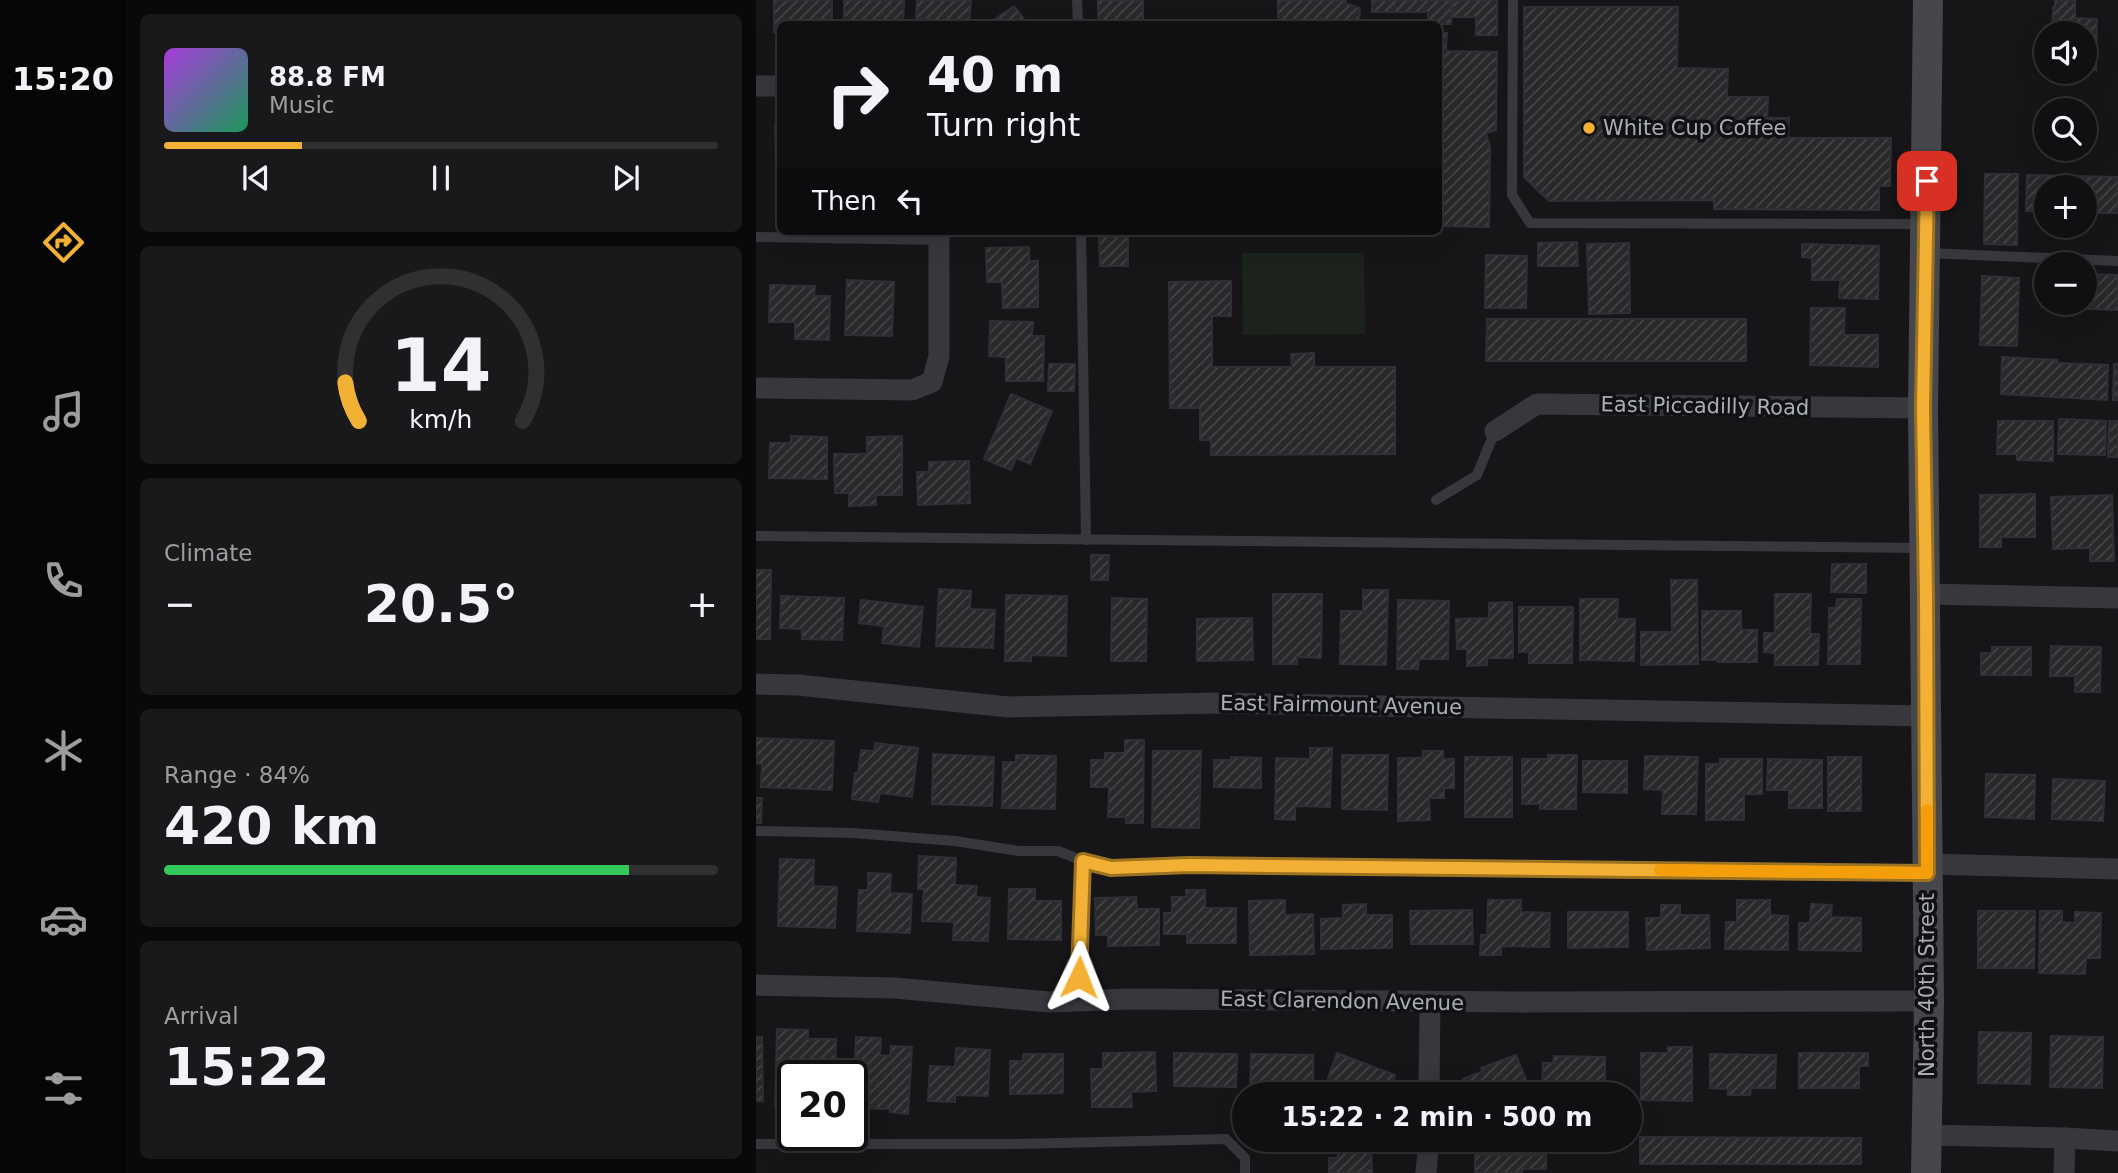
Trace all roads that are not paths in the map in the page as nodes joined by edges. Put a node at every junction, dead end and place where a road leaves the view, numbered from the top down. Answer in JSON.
{"nodes":[{"id":1,"x":1077,"y":0,"type":"edge"},
{"id":2,"x":1514,"y":0,"type":"edge"},
{"id":3,"x":1928,"y":0,"type":"edge"},
{"id":4,"x":1078,"y":21,"type":"edge"},
{"id":5,"x":756,"y":86,"type":"edge"},
{"id":6,"x":777,"y":86,"type":"edge"},
{"id":7,"x":1081,"y":235,"type":"edge"},
{"id":8,"x":939,"y":236,"type":"edge"},
{"id":9,"x":756,"y":237,"type":"edge"},
{"id":10,"x":1926,"y":238,"type":"junction"},
{"id":11,"x":2118,"y":261,"type":"edge"},
{"id":12,"x":756,"y":387,"type":"edge"},
{"id":13,"x":1923,"y":408,"type":"junction"},
{"id":14,"x":1494,"y":431,"type":"joint"},
{"id":15,"x":1436,"y":500,"type":"dead end"},
{"id":16,"x":756,"y":536,"type":"edge"},
{"id":17,"x":1086,"y":540,"type":"junction"},
{"id":18,"x":1926,"y":548,"type":"junction"},
{"id":19,"x":1926,"y":594,"type":"junction"},
{"id":20,"x":2118,"y":598,"type":"edge"},
{"id":21,"x":756,"y":684,"type":"edge"},
{"id":22,"x":1927,"y":716,"type":"junction"},
{"id":23,"x":756,"y":831,"type":"edge"},
{"id":24,"x":1083,"y":861,"type":"junction"},
{"id":25,"x":1927,"y":869,"type":"junction"},
{"id":26,"x":2118,"y":869,"type":"edge"},
{"id":27,"x":756,"y":985,"type":"edge"},
{"id":28,"x":1078,"y":1000,"type":"junction"},
{"id":29,"x":1928,"y":1001,"type":"junction"},
{"id":30,"x":1430,"y":1002,"type":"junction"},
{"id":31,"x":1429,"y":1082,"type":"edge"},
{"id":32,"x":1927,"y":1135,"type":"junction"},
{"id":33,"x":2065,"y":1138,"type":"junction"},
{"id":34,"x":2118,"y":1141,"type":"edge"},
{"id":35,"x":756,"y":1144,"type":"edge"},
{"id":36,"x":1428,"y":1152,"type":"edge"},
{"id":37,"x":1245,"y":1173,"type":"edge"},
{"id":38,"x":1426,"y":1173,"type":"edge"},
{"id":39,"x":1926,"y":1173,"type":"edge"},
{"id":40,"x":2064,"y":1173,"type":"edge"}],
"edges":[{"from":1,"to":4,"type":"lane"},
{"from":2,"to":10,"type":"lane"},
{"from":3,"to":10,"type":"main road","name":"North 40th Street"},
{"from":5,"to":6,"type":"street"},
{"from":7,"to":17,"type":"lane"},
{"from":8,"to":9,"type":"lane"},
{"from":8,"to":12,"type":"street"},
{"from":10,"to":11,"type":"lane"},
{"from":10,"to":13,"type":"main road","name":"North 40th Street"},
{"from":13,"to":14,"type":"street","name":"East Piccadilly Road"},
{"from":13,"to":18,"type":"main road","name":"North 40th Street"},
{"from":14,"to":15,"type":"lane"},
{"from":16,"to":17,"type":"lane"},
{"from":17,"to":18,"type":"lane"},
{"from":18,"to":19,"type":"main road","name":"North 40th Street"},
{"from":19,"to":20,"type":"street"},
{"from":19,"to":22,"type":"main road","name":"North 40th Street"},
{"from":21,"to":22,"type":"street","name":"East Fairmount Avenue"},
{"from":22,"to":25,"type":"main road","name":"North 40th Street"},
{"from":23,"to":24,"type":"lane"},
{"from":24,"to":25,"type":"lane"},
{"from":24,"to":28,"type":"lane"},
{"from":25,"to":26,"type":"street"},
{"from":25,"to":29,"type":"main road","name":"North 40th Street"},
{"from":27,"to":28,"type":"street","name":"East Clarendon Avenue"},
{"from":28,"to":30,"type":"street","name":"East Clarendon Avenue"},
{"from":29,"to":30,"type":"street","name":"East Clarendon Avenue"},
{"from":29,"to":32,"type":"main road","name":"North 40th Street"},
{"from":30,"to":31,"type":"street"},
{"from":32,"to":33,"type":"street"},
{"from":32,"to":39,"type":"main road","name":"North 40th Street"},
{"from":33,"to":34,"type":"street"},
{"from":33,"to":40,"type":"street"},
{"from":35,"to":37,"type":"lane"},
{"from":36,"to":38,"type":"street"}]}
